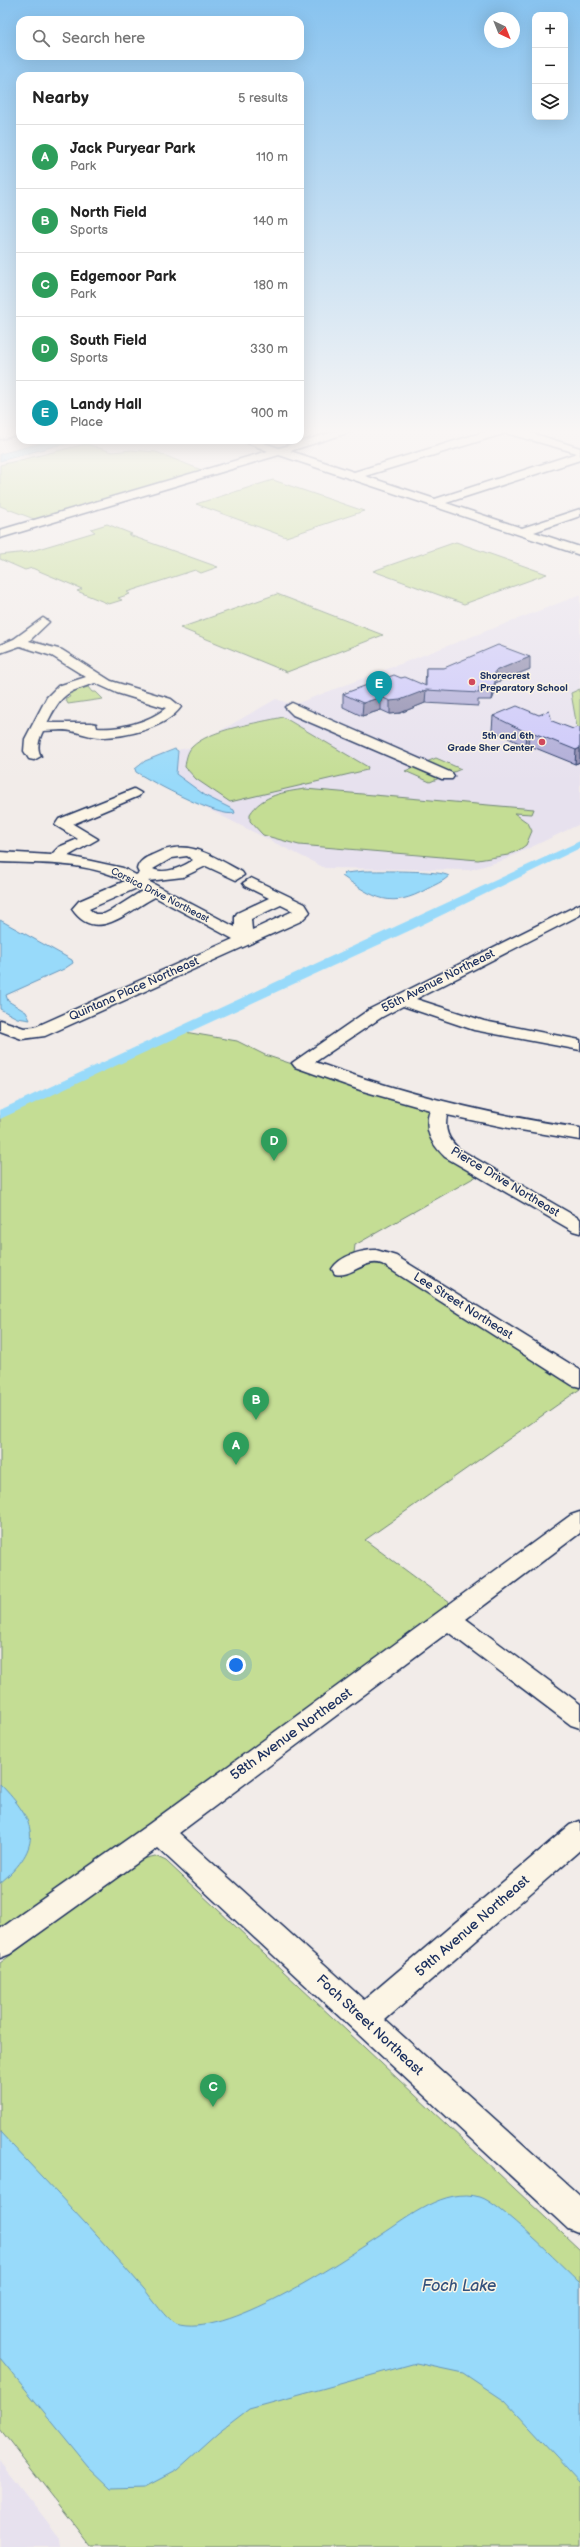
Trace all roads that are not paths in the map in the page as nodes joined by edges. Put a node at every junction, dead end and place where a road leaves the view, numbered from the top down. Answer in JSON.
{"nodes":[{"id":1,"x":567,"y":547,"type":"edge"},
{"id":2,"x":580,"y":551,"type":"edge"},
{"id":3,"x":43,"y":622,"type":"dead end"},
{"id":4,"x":19,"y":642,"type":"junction"},
{"id":5,"x":0,"y":648,"type":"edge"},
{"id":6,"x":96,"y":678,"type":"junction"},
{"id":7,"x":292,"y":707,"type":"dead end"},
{"id":8,"x":38,"y":727,"type":"junction"},
{"id":9,"x":34,"y":756,"type":"dead end"},
{"id":10,"x":447,"y":776,"type":"dead end"},
{"id":11,"x":134,"y":794,"type":"dead end"},
{"id":12,"x":199,"y":856,"type":"junction"},
{"id":13,"x":0,"y":857,"type":"edge"},
{"id":14,"x":54,"y":860,"type":"junction"},
{"id":15,"x":236,"y":875,"type":"dead end"},
{"id":16,"x":142,"y":878,"type":"junction"},
{"id":17,"x":251,"y":883,"type":"dead end"},
{"id":18,"x":155,"y":891,"type":"junction"},
{"id":19,"x":282,"y":898,"type":"junction"},
{"id":20,"x":580,"y":910,"type":"edge"},
{"id":21,"x":244,"y":938,"type":"junction"},
{"id":22,"x":401,"y":1000,"type":"junction"},
{"id":23,"x":0,"y":1025,"type":"edge"},
{"id":24,"x":580,"y":1045,"type":"edge"},
{"id":25,"x":440,"y":1108,"type":"junction"},
{"id":26,"x":580,"y":1134,"type":"edge"},
{"id":27,"x":580,"y":1227,"type":"edge"},
{"id":28,"x":342,"y":1269,"type":"dead end"},
{"id":29,"x":580,"y":1380,"type":"edge"},
{"id":30,"x":580,"y":1521,"type":"edge"},
{"id":31,"x":448,"y":1618,"type":"junction"},
{"id":32,"x":580,"y":1718,"type":"edge"},
{"id":33,"x":159,"y":1832,"type":"junction"},
{"id":34,"x":580,"y":1833,"type":"edge"},
{"id":35,"x":0,"y":1945,"type":"edge"},
{"id":36,"x":364,"y":2019,"type":"junction"},
{"id":37,"x":580,"y":2218,"type":"edge"}],
"edges":[{"from":1,"to":2,"type":"street"},
{"from":3,"to":4,"type":"street"},
{"from":4,"to":5,"type":"street"},
{"from":4,"to":6,"type":"street"},
{"from":6,"to":8,"type":"street"},
{"from":6,"to":8,"type":"street"},
{"from":7,"to":10,"type":"street"},
{"from":8,"to":9,"type":"street"},
{"from":11,"to":14,"type":"street"},
{"from":12,"to":15,"type":"street"},
{"from":12,"to":16,"type":"street"},
{"from":12,"to":16,"type":"street"},
{"from":13,"to":14,"type":"street","name":"Corsica Drive Northeast"},
{"from":14,"to":16,"type":"street","name":"Corsica Drive Northeast"},
{"from":16,"to":18,"type":"street","name":"Corsica Drive Northeast"},
{"from":16,"to":18,"type":"street"},
{"from":17,"to":19,"type":"street"},
{"from":18,"to":21,"type":"street","name":"Corsica Drive Northeast"},
{"from":19,"to":21,"type":"street"},
{"from":19,"to":21,"type":"street","name":"Quintana Place Northeast"},
{"from":20,"to":22,"type":"street","name":"55th Avenue Northeast"},
{"from":21,"to":23,"type":"street","name":"Quintana Place Northeast"},
{"from":22,"to":24,"type":"street"},
{"from":22,"to":25,"type":"street","name":"55th Avenue Northeast"},
{"from":25,"to":26,"type":"street"},
{"from":25,"to":27,"type":"street","name":"Pierce Drive Northeast"},
{"from":28,"to":29,"type":"street","name":"Lee Street Northeast"},
{"from":30,"to":31,"type":"street","name":"58th Avenue Northeast"},
{"from":31,"to":32,"type":"street"},
{"from":31,"to":33,"type":"street","name":"58th Avenue Northeast"},
{"from":33,"to":35,"type":"street","name":"58th Avenue Northeast"},
{"from":33,"to":36,"type":"street","name":"Foch Street Northeast"},
{"from":34,"to":36,"type":"street","name":"59th Avenue Northeast"},
{"from":36,"to":37,"type":"street","name":"Foch Street Northeast"}]}
